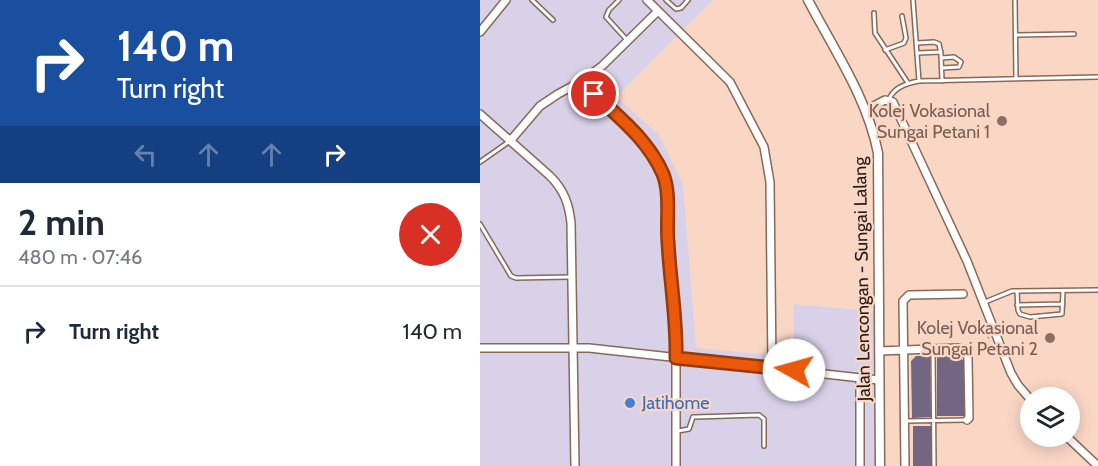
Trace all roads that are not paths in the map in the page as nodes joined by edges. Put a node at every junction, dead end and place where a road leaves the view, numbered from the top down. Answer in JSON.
{"nodes":[{"id":1,"x":506,"y":0,"type":"edge"},
{"id":2,"x":532,"y":0,"type":"edge"},
{"id":3,"x":619,"y":0,"type":"edge"},
{"id":4,"x":647,"y":0,"type":"edge"},
{"id":5,"x":666,"y":0,"type":"edge"},
{"id":6,"x":688,"y":0,"type":"edge"},
{"id":7,"x":808,"y":0,"type":"edge"},
{"id":8,"x":914,"y":0,"type":"edge"},
{"id":9,"x":1015,"y":0,"type":"edge"},
{"id":10,"x":658,"y":11,"type":"junction"},
{"id":11,"x":874,"y":13,"type":"dead end"},
{"id":12,"x":902,"y":16,"type":"dead end"},
{"id":13,"x":553,"y":20,"type":"dead end"},
{"id":14,"x":480,"y":32,"type":"edge"},
{"id":15,"x":1074,"y":34,"type":"dead end"},
{"id":16,"x":1016,"y":35,"type":"junction"},
{"id":17,"x":628,"y":41,"type":"junction"},
{"id":18,"x":917,"y":43,"type":"junction"},
{"id":19,"x":885,"y":50,"type":"junction"},
{"id":20,"x":941,"y":52,"type":"junction"},
{"id":21,"x":918,"y":53,"type":"junction"},
{"id":22,"x":941,"y":58,"type":"junction"},
{"id":23,"x":942,"y":68,"type":"junction"},
{"id":24,"x":1098,"y":77,"type":"edge"},
{"id":25,"x":1016,"y":79,"type":"junction"},
{"id":26,"x":582,"y":81,"type":"junction"},
{"id":27,"x":919,"y":81,"type":"junction"},
{"id":28,"x":942,"y":81,"type":"junction"},
{"id":29,"x":908,"y":83,"type":"junction"},
{"id":30,"x":890,"y":100,"type":"junction"},
{"id":31,"x":867,"y":110,"type":"junction"},
{"id":32,"x":480,"y":114,"type":"edge"},
{"id":33,"x":510,"y":140,"type":"junction"},
{"id":34,"x":480,"y":162,"type":"edge"},
{"id":35,"x":480,"y":225,"type":"edge"},
{"id":36,"x":572,"y":277,"type":"junction"},
{"id":37,"x":1098,"y":290,"type":"edge"},
{"id":38,"x":1017,"y":291,"type":"junction"},
{"id":39,"x":1063,"y":291,"type":"junction"},
{"id":40,"x":963,"y":294,"type":"dead end"},
{"id":41,"x":984,"y":303,"type":"junction"},
{"id":42,"x":1063,"y":304,"type":"junction"},
{"id":43,"x":1017,"y":305,"type":"junction"},
{"id":44,"x":574,"y":347,"type":"junction"},
{"id":45,"x":480,"y":348,"type":"edge"},
{"id":46,"x":933,"y":349,"type":"junction"},
{"id":47,"x":879,"y":351,"type":"junction"},
{"id":48,"x":904,"y":351,"type":"junction"},
{"id":49,"x":676,"y":358,"type":"junction"},
{"id":50,"x":772,"y":368,"type":"junction"},
{"id":51,"x":860,"y":378,"type":"junction"},
{"id":52,"x":879,"y":380,"type":"junction"},
{"id":53,"x":1020,"y":387,"type":"edge"},
{"id":54,"x":967,"y":420,"type":"joint"},
{"id":55,"x":905,"y":421,"type":"junction"},
{"id":56,"x":934,"y":421,"type":"junction"},
{"id":57,"x":676,"y":431,"type":"junction"},
{"id":58,"x":764,"y":446,"type":"dead end"},
{"id":59,"x":1078,"y":447,"type":"edge"},
{"id":60,"x":574,"y":466,"type":"edge"},
{"id":61,"x":676,"y":466,"type":"edge"},
{"id":62,"x":860,"y":466,"type":"edge"},
{"id":63,"x":880,"y":466,"type":"edge"},
{"id":64,"x":905,"y":466,"type":"edge"},
{"id":65,"x":934,"y":466,"type":"edge"},
{"id":66,"x":1098,"y":466,"type":"edge"}],
"edges":[{"from":1,"to":14,"type":"street"},
{"from":2,"to":13,"type":"lane"},
{"from":3,"to":17,"type":"lane"},
{"from":4,"to":10,"type":"street"},
{"from":5,"to":6,"type":"lane"},
{"from":7,"to":31,"type":"street","name":"Jalan Lencongan - Sungai Lalang"},
{"from":8,"to":18,"type":"lane"},
{"from":9,"to":16,"type":"lane"},
{"from":10,"to":17,"type":"street"},
{"from":10,"to":50,"type":"street"},
{"from":11,"to":19,"type":"lane"},
{"from":12,"to":19,"type":"lane"},
{"from":15,"to":16,"type":"lane"},
{"from":16,"to":25,"type":"lane"},
{"from":17,"to":26,"type":"street"},
{"from":18,"to":20,"type":"lane"},
{"from":18,"to":21,"type":"lane"},
{"from":19,"to":29,"type":"lane"},
{"from":20,"to":21,"type":"lane"},
{"from":20,"to":22,"type":"lane"},
{"from":21,"to":27,"type":"lane"},
{"from":22,"to":23,"type":"lane"},
{"from":22,"to":23,"type":"lane"},
{"from":23,"to":28,"type":"lane"},
{"from":24,"to":25,"type":"lane"},
{"from":25,"to":28,"type":"lane"},
{"from":26,"to":33,"type":"street"},
{"from":26,"to":49,"type":"street"},
{"from":27,"to":28,"type":"lane"},
{"from":27,"to":29,"type":"lane"},
{"from":29,"to":30,"type":"lane"},
{"from":30,"to":31,"type":"street"},
{"from":30,"to":41,"type":"street"},
{"from":31,"to":47,"type":"street","name":"Jalan Lencongan - Sungai Lalang"},
{"from":32,"to":33,"type":"street"},
{"from":33,"to":34,"type":"lane"},
{"from":33,"to":36,"type":"street"},
{"from":35,"to":36,"type":"lane"},
{"from":36,"to":44,"type":"street"},
{"from":37,"to":39,"type":"lane"},
{"from":38,"to":39,"type":"lane"},
{"from":38,"to":41,"type":"lane"},
{"from":38,"to":43,"type":"lane"},
{"from":39,"to":42,"type":"lane"},
{"from":40,"to":48,"type":"street"},
{"from":41,"to":53,"type":"street"},
{"from":42,"to":43,"type":"lane"},
{"from":42,"to":43,"type":"lane"},
{"from":44,"to":45,"type":"street"},
{"from":44,"to":49,"type":"street"},
{"from":44,"to":60,"type":"street"},
{"from":46,"to":48,"type":"street"},
{"from":46,"to":54,"type":"street"},
{"from":46,"to":56,"type":"lane"},
{"from":47,"to":48,"type":"street"},
{"from":47,"to":52,"type":"street","name":"Jalan Lencongan - Sungai Lalang"},
{"from":48,"to":55,"type":"street"},
{"from":49,"to":50,"type":"street"},
{"from":49,"to":57,"type":"street"},
{"from":50,"to":51,"type":"street"},
{"from":51,"to":52,"type":"street"},
{"from":51,"to":62,"type":"street"},
{"from":52,"to":63,"type":"street","name":"Jalan Lencongan - Sungai Lalang"},
{"from":54,"to":56,"type":"lane"},
{"from":55,"to":56,"type":"lane"},
{"from":55,"to":64,"type":"street"},
{"from":56,"to":65,"type":"lane"},
{"from":57,"to":58,"type":"lane"},
{"from":57,"to":61,"type":"street"},
{"from":59,"to":66,"type":"street"}]}
